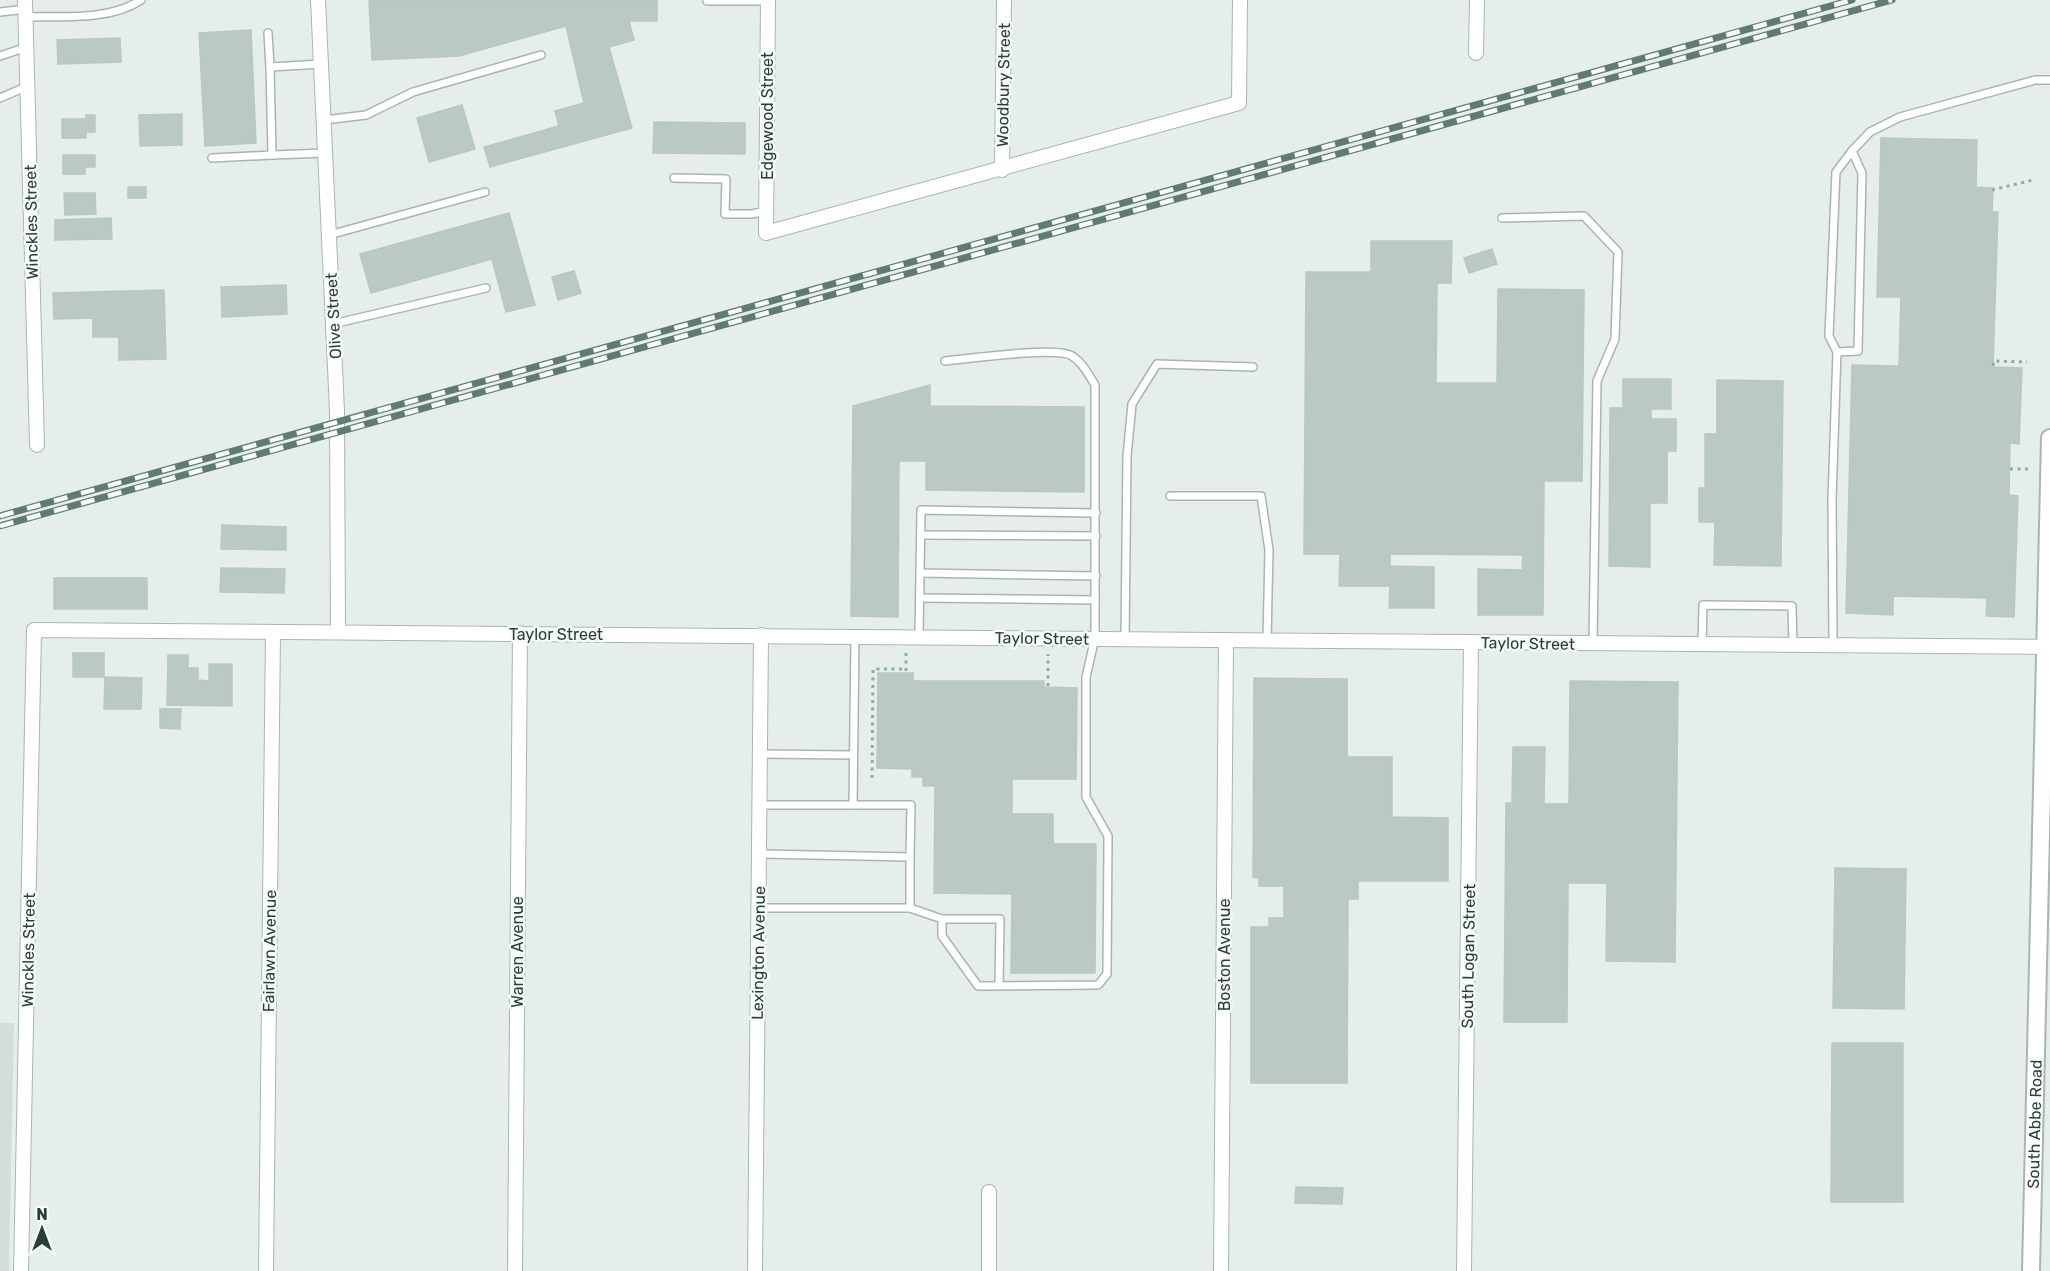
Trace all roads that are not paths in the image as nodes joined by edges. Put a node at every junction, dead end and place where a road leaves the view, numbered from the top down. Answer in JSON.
{"nodes":[{"id":1,"x":141,"y":0,"type":"edge"},
{"id":2,"x":318,"y":0,"type":"edge"},
{"id":3,"x":768,"y":0,"type":"edge"},
{"id":4,"x":1004,"y":0,"type":"edge"},
{"id":5,"x":1240,"y":0,"type":"edge"},
{"id":6,"x":1477,"y":0,"type":"edge"},
{"id":7,"x":707,"y":1,"type":"edge"},
{"id":8,"x":26,"y":9,"type":"edge"},
{"id":9,"x":0,"y":12,"type":"edge"},
{"id":10,"x":268,"y":33,"type":"dead end"},
{"id":11,"x":27,"y":47,"type":"junction"},
{"id":12,"x":1476,"y":53,"type":"dead end"},
{"id":13,"x":0,"y":56,"type":"edge"},
{"id":14,"x":541,"y":56,"type":"dead end"},
{"id":15,"x":321,"y":64,"type":"junction"},
{"id":16,"x":270,"y":67,"type":"junction"},
{"id":17,"x":2050,"y":81,"type":"edge"},
{"id":18,"x":28,"y":86,"type":"junction"},
{"id":19,"x":0,"y":98,"type":"edge"},
{"id":20,"x":324,"y":120,"type":"junction"},
{"id":21,"x":1851,"y":151,"type":"junction"},
{"id":22,"x":325,"y":153,"type":"junction"},
{"id":23,"x":272,"y":155,"type":"junction"},
{"id":24,"x":212,"y":158,"type":"dead end"},
{"id":25,"x":1002,"y":170,"type":"junction"},
{"id":26,"x":674,"y":178,"type":"dead end"},
{"id":27,"x":485,"y":192,"type":"dead end"},
{"id":28,"x":766,"y":211,"type":"junction"},
{"id":29,"x":1502,"y":218,"type":"dead end"},
{"id":30,"x":329,"y":235,"type":"junction"},
{"id":31,"x":486,"y":288,"type":"dead end"},
{"id":32,"x":333,"y":324,"type":"junction"},
{"id":33,"x":1837,"y":352,"type":"junction"},
{"id":34,"x":945,"y":361,"type":"dead end"},
{"id":35,"x":1253,"y":367,"type":"dead end"},
{"id":36,"x":2050,"y":438,"type":"edge"},
{"id":37,"x":37,"y":445,"type":"dead end"},
{"id":38,"x":1170,"y":496,"type":"dead end"},
{"id":39,"x":1096,"y":513,"type":"junction"},
{"id":40,"x":921,"y":535,"type":"junction"},
{"id":41,"x":1096,"y":536,"type":"junction"},
{"id":42,"x":920,"y":573,"type":"junction"},
{"id":43,"x":1096,"y":576,"type":"junction"},
{"id":44,"x":920,"y":598,"type":"junction"},
{"id":45,"x":1095,"y":600,"type":"junction"},
{"id":46,"x":34,"y":630,"type":"joint"},
{"id":47,"x":273,"y":632,"type":"junction"},
{"id":48,"x":338,"y":632,"type":"junction"},
{"id":49,"x":520,"y":633,"type":"junction"},
{"id":50,"x":761,"y":635,"type":"junction"},
{"id":51,"x":855,"y":636,"type":"junction"},
{"id":52,"x":919,"y":637,"type":"junction"},
{"id":53,"x":1095,"y":638,"type":"junction"},
{"id":54,"x":1125,"y":639,"type":"junction"},
{"id":55,"x":1226,"y":640,"type":"junction"},
{"id":56,"x":1267,"y":640,"type":"junction"},
{"id":57,"x":1472,"y":642,"type":"junction"},
{"id":58,"x":1593,"y":644,"type":"junction"},
{"id":59,"x":1702,"y":644,"type":"junction"},
{"id":60,"x":1793,"y":645,"type":"junction"},
{"id":61,"x":1833,"y":645,"type":"junction"},
{"id":62,"x":2047,"y":647,"type":"edge"},
{"id":63,"x":2046,"y":703,"type":"edge"},
{"id":64,"x":760,"y":754,"type":"junction"},
{"id":65,"x":853,"y":755,"type":"junction"},
{"id":66,"x":759,"y":805,"type":"junction"},
{"id":67,"x":854,"y":805,"type":"junction"},
{"id":68,"x":2045,"y":822,"type":"edge"},
{"id":69,"x":759,"y":854,"type":"junction"},
{"id":70,"x":910,"y":857,"type":"junction"},
{"id":71,"x":758,"y":908,"type":"junction"},
{"id":72,"x":909,"y":908,"type":"junction"},
{"id":73,"x":942,"y":919,"type":"junction"},
{"id":74,"x":999,"y":986,"type":"junction"},
{"id":75,"x":989,"y":1192,"type":"dead end"},
{"id":76,"x":21,"y":1271,"type":"edge"},
{"id":77,"x":266,"y":1271,"type":"edge"},
{"id":78,"x":515,"y":1271,"type":"edge"},
{"id":79,"x":755,"y":1271,"type":"edge"},
{"id":80,"x":989,"y":1271,"type":"edge"},
{"id":81,"x":1221,"y":1271,"type":"edge"},
{"id":82,"x":1464,"y":1271,"type":"edge"},
{"id":83,"x":2031,"y":1271,"type":"edge"}],
"edges":[{"from":1,"to":8,"type":"lane"},
{"from":2,"to":15,"type":"street","name":"Olive Street"},
{"from":3,"to":7,"type":"lane"},
{"from":3,"to":28,"type":"street","name":"Edgewood Street"},
{"from":4,"to":25,"type":"street","name":"Woodbury Street"},
{"from":5,"to":25,"type":"street"},
{"from":6,"to":12,"type":"street"},
{"from":8,"to":9,"type":"lane"},
{"from":8,"to":11,"type":"street","name":"Winckles Street"},
{"from":10,"to":16,"type":"lane"},
{"from":11,"to":13,"type":"lane"},
{"from":11,"to":18,"type":"street","name":"Winckles Street"},
{"from":14,"to":20,"type":"lane"},
{"from":15,"to":16,"type":"lane"},
{"from":15,"to":20,"type":"street","name":"Olive Street"},
{"from":16,"to":23,"type":"lane"},
{"from":17,"to":21,"type":"lane"},
{"from":18,"to":19,"type":"lane"},
{"from":18,"to":37,"type":"street","name":"Winckles Street"},
{"from":20,"to":22,"type":"street","name":"Olive Street"},
{"from":21,"to":33,"type":"lane"},
{"from":21,"to":33,"type":"lane"},
{"from":22,"to":23,"type":"lane"},
{"from":22,"to":30,"type":"street","name":"Olive Street"},
{"from":23,"to":24,"type":"lane"},
{"from":25,"to":28,"type":"street","name":"Edgewood Street"},
{"from":26,"to":28,"type":"lane"},
{"from":27,"to":30,"type":"lane"},
{"from":29,"to":58,"type":"lane"},
{"from":30,"to":32,"type":"street","name":"Olive Street"},
{"from":31,"to":32,"type":"lane"},
{"from":32,"to":48,"type":"street","name":"Olive Street"},
{"from":33,"to":61,"type":"lane"},
{"from":34,"to":39,"type":"lane"},
{"from":35,"to":54,"type":"lane"},
{"from":36,"to":62,"type":"street","name":"South Abbe Road"},
{"from":38,"to":56,"type":"lane"},
{"from":39,"to":40,"type":"lane"},
{"from":39,"to":41,"type":"lane"},
{"from":40,"to":41,"type":"lane"},
{"from":40,"to":42,"type":"lane"},
{"from":41,"to":43,"type":"lane"},
{"from":42,"to":43,"type":"lane"},
{"from":42,"to":44,"type":"lane"},
{"from":43,"to":45,"type":"lane"},
{"from":44,"to":45,"type":"lane"},
{"from":44,"to":52,"type":"lane"},
{"from":45,"to":53,"type":"lane"},
{"from":46,"to":47,"type":"street","name":"Taylor Street"},
{"from":46,"to":76,"type":"street","name":"Winckles Street"},
{"from":47,"to":48,"type":"street","name":"Taylor Street"},
{"from":47,"to":77,"type":"street","name":"Fairlawn Avenue"},
{"from":48,"to":49,"type":"street","name":"Taylor Street"},
{"from":49,"to":50,"type":"street","name":"Taylor Street"},
{"from":49,"to":78,"type":"street","name":"Warren Avenue"},
{"from":50,"to":51,"type":"street","name":"Taylor Street"},
{"from":50,"to":64,"type":"street","name":"Lexington Avenue"},
{"from":51,"to":52,"type":"street","name":"Taylor Street"},
{"from":51,"to":65,"type":"lane"},
{"from":52,"to":53,"type":"street","name":"Taylor Street"},
{"from":53,"to":54,"type":"street","name":"Taylor Street"},
{"from":53,"to":74,"type":"lane"},
{"from":54,"to":55,"type":"street","name":"Taylor Street"},
{"from":55,"to":56,"type":"street","name":"Taylor Street"},
{"from":55,"to":81,"type":"street","name":"Boston Avenue"},
{"from":56,"to":57,"type":"street","name":"Taylor Street"},
{"from":57,"to":58,"type":"street","name":"Taylor Street"},
{"from":57,"to":82,"type":"street","name":"South Logan Street"},
{"from":58,"to":59,"type":"street","name":"Taylor Street"},
{"from":59,"to":60,"type":"street","name":"Taylor Street"},
{"from":59,"to":60,"type":"lane"},
{"from":60,"to":61,"type":"street","name":"Taylor Street"},
{"from":61,"to":62,"type":"street","name":"Taylor Street"},
{"from":62,"to":63,"type":"street","name":"South Abbe Road"},
{"from":63,"to":68,"type":"street","name":"South Abbe Road"},
{"from":64,"to":65,"type":"lane"},
{"from":64,"to":66,"type":"street","name":"Lexington Avenue"},
{"from":65,"to":67,"type":"lane"},
{"from":66,"to":67,"type":"lane"},
{"from":66,"to":69,"type":"street","name":"Lexington Avenue"},
{"from":67,"to":70,"type":"lane"},
{"from":68,"to":83,"type":"street","name":"South Abbe Road"},
{"from":69,"to":70,"type":"lane"},
{"from":69,"to":71,"type":"street","name":"Lexington Avenue"},
{"from":70,"to":72,"type":"lane"},
{"from":71,"to":72,"type":"lane"},
{"from":71,"to":79,"type":"street","name":"Lexington Avenue"},
{"from":72,"to":73,"type":"lane"},
{"from":73,"to":74,"type":"lane"},
{"from":73,"to":74,"type":"lane"},
{"from":75,"to":80,"type":"street"}]}
